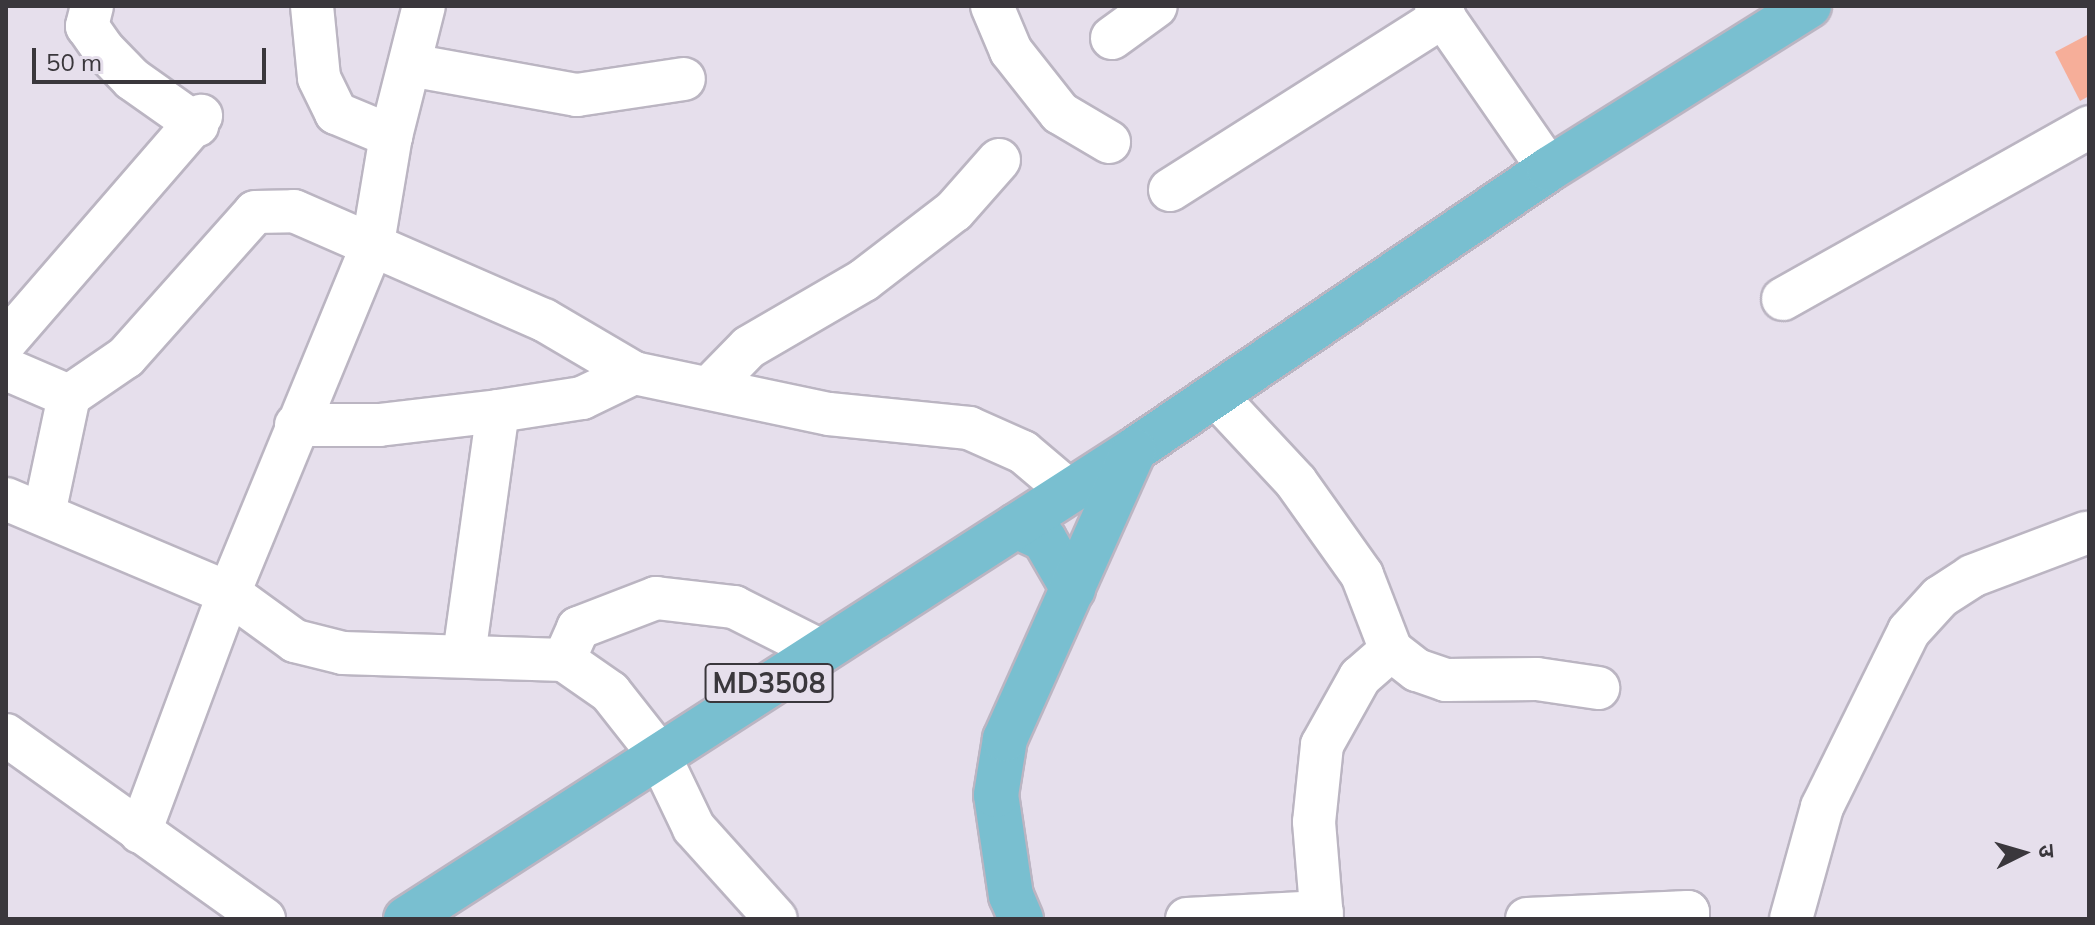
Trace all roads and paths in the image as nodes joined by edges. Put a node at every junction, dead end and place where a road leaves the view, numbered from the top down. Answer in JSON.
{"nodes":[{"id":1,"x":92,"y":6,"type":"edge"},
{"id":2,"x":312,"y":6,"type":"edge"},
{"id":3,"x":424,"y":6,"type":"edge"},
{"id":4,"x":992,"y":6,"type":"edge"},
{"id":5,"x":1156,"y":6,"type":"edge"},
{"id":6,"x":1809,"y":6,"type":"edge"},
{"id":7,"x":1440,"y":11,"type":"edge"},
{"id":8,"x":1112,"y":38,"type":"dead end"},
{"id":9,"x":410,"y":65,"type":"junction"},
{"id":10,"x":684,"y":79,"type":"dead end"},
{"id":11,"x":2089,"y":127,"type":"edge"},
{"id":12,"x":391,"y":136,"type":"junction"},
{"id":13,"x":1109,"y":142,"type":"dead end"},
{"id":14,"x":999,"y":160,"type":"dead end"},
{"id":15,"x":1549,"y":169,"type":"junction"},
{"id":16,"x":1170,"y":190,"type":"dead end"},
{"id":17,"x":373,"y":243,"type":"junction"},
{"id":18,"x":1783,"y":299,"type":"dead end"},
{"id":19,"x":6,"y":341,"type":"edge"},
{"id":20,"x":6,"y":369,"type":"edge"},
{"id":21,"x":634,"y":373,"type":"junction"},
{"id":22,"x":709,"y":388,"type":"junction"},
{"id":23,"x":1215,"y":395,"type":"junction"},
{"id":24,"x":69,"y":396,"type":"junction"},
{"id":25,"x":498,"y":411,"type":"junction"},
{"id":26,"x":296,"y":425,"type":"junction"},
{"id":27,"x":1134,"y":450,"type":"junction"},
{"id":28,"x":1069,"y":491,"type":"junction"},
{"id":29,"x":25,"y":506,"type":"edge"},
{"id":30,"x":1016,"y":526,"type":"junction"},
{"id":31,"x":2086,"y":533,"type":"dead end"},
{"id":32,"x":1073,"y":589,"type":"junction"},
{"id":33,"x":229,"y":593,"type":"junction"},
{"id":34,"x":819,"y":650,"type":"junction"},
{"id":35,"x":1391,"y":650,"type":"junction"},
{"id":36,"x":464,"y":655,"type":"junction"},
{"id":37,"x":564,"y":660,"type":"junction"},
{"id":38,"x":1598,"y":688,"type":"dead end"},
{"id":39,"x":6,"y":735,"type":"edge"},
{"id":40,"x":658,"y":753,"type":"junction"},
{"id":41,"x":140,"y":832,"type":"junction"},
{"id":42,"x":1322,"y":916,"type":"edge"},
{"id":43,"x":264,"y":919,"type":"edge"},
{"id":44,"x":406,"y":919,"type":"edge"},
{"id":45,"x":776,"y":919,"type":"edge"},
{"id":46,"x":1021,"y":919,"type":"edge"},
{"id":47,"x":1187,"y":919,"type":"edge"},
{"id":48,"x":1527,"y":919,"type":"edge"},
{"id":49,"x":1688,"y":919,"type":"edge"},
{"id":50,"x":1791,"y":919,"type":"edge"}],
"edges":[{"from":1,"to":19,"type":"street"},
{"from":2,"to":12,"type":"street"},
{"from":3,"to":9,"type":"street"},
{"from":4,"to":13,"type":"street"},
{"from":5,"to":8,"type":"street"},
{"from":6,"to":15,"type":"main road","number":"MD3508"},
{"from":7,"to":15,"type":"street"},
{"from":7,"to":16,"type":"street"},
{"from":9,"to":10,"type":"street"},
{"from":9,"to":12,"type":"street"},
{"from":11,"to":18,"type":"street"},
{"from":12,"to":17,"type":"street"},
{"from":14,"to":22,"type":"street"},
{"from":15,"to":23,"type":"main road","number":"MD3508"},
{"from":17,"to":21,"type":"street"},
{"from":17,"to":24,"type":"street"},
{"from":17,"to":26,"type":"street"},
{"from":20,"to":24,"type":"street"},
{"from":21,"to":22,"type":"street"},
{"from":21,"to":25,"type":"street"},
{"from":22,"to":28,"type":"street"},
{"from":23,"to":27,"type":"main road","number":"MD3508"},
{"from":23,"to":35,"type":"street"},
{"from":24,"to":29,"type":"street"},
{"from":25,"to":26,"type":"street"},
{"from":25,"to":36,"type":"street"},
{"from":26,"to":33,"type":"street"},
{"from":27,"to":28,"type":"main road","number":"MD3508"},
{"from":27,"to":32,"type":"main road"},
{"from":28,"to":30,"type":"main road","number":"MD3508"},
{"from":29,"to":33,"type":"street"},
{"from":30,"to":32,"type":"main road"},
{"from":30,"to":34,"type":"main road","number":"MD3508"},
{"from":31,"to":50,"type":"street"},
{"from":32,"to":46,"type":"main road"},
{"from":33,"to":36,"type":"street"},
{"from":33,"to":41,"type":"street"},
{"from":34,"to":37,"type":"street"},
{"from":34,"to":40,"type":"main road","number":"MD3508"},
{"from":35,"to":38,"type":"street"},
{"from":35,"to":42,"type":"street"},
{"from":36,"to":37,"type":"street"},
{"from":37,"to":40,"type":"street"},
{"from":39,"to":41,"type":"street"},
{"from":40,"to":44,"type":"main road","number":"MD3508"},
{"from":40,"to":45,"type":"street"},
{"from":41,"to":43,"type":"street"},
{"from":42,"to":47,"type":"street"},
{"from":48,"to":49,"type":"street"}]}
